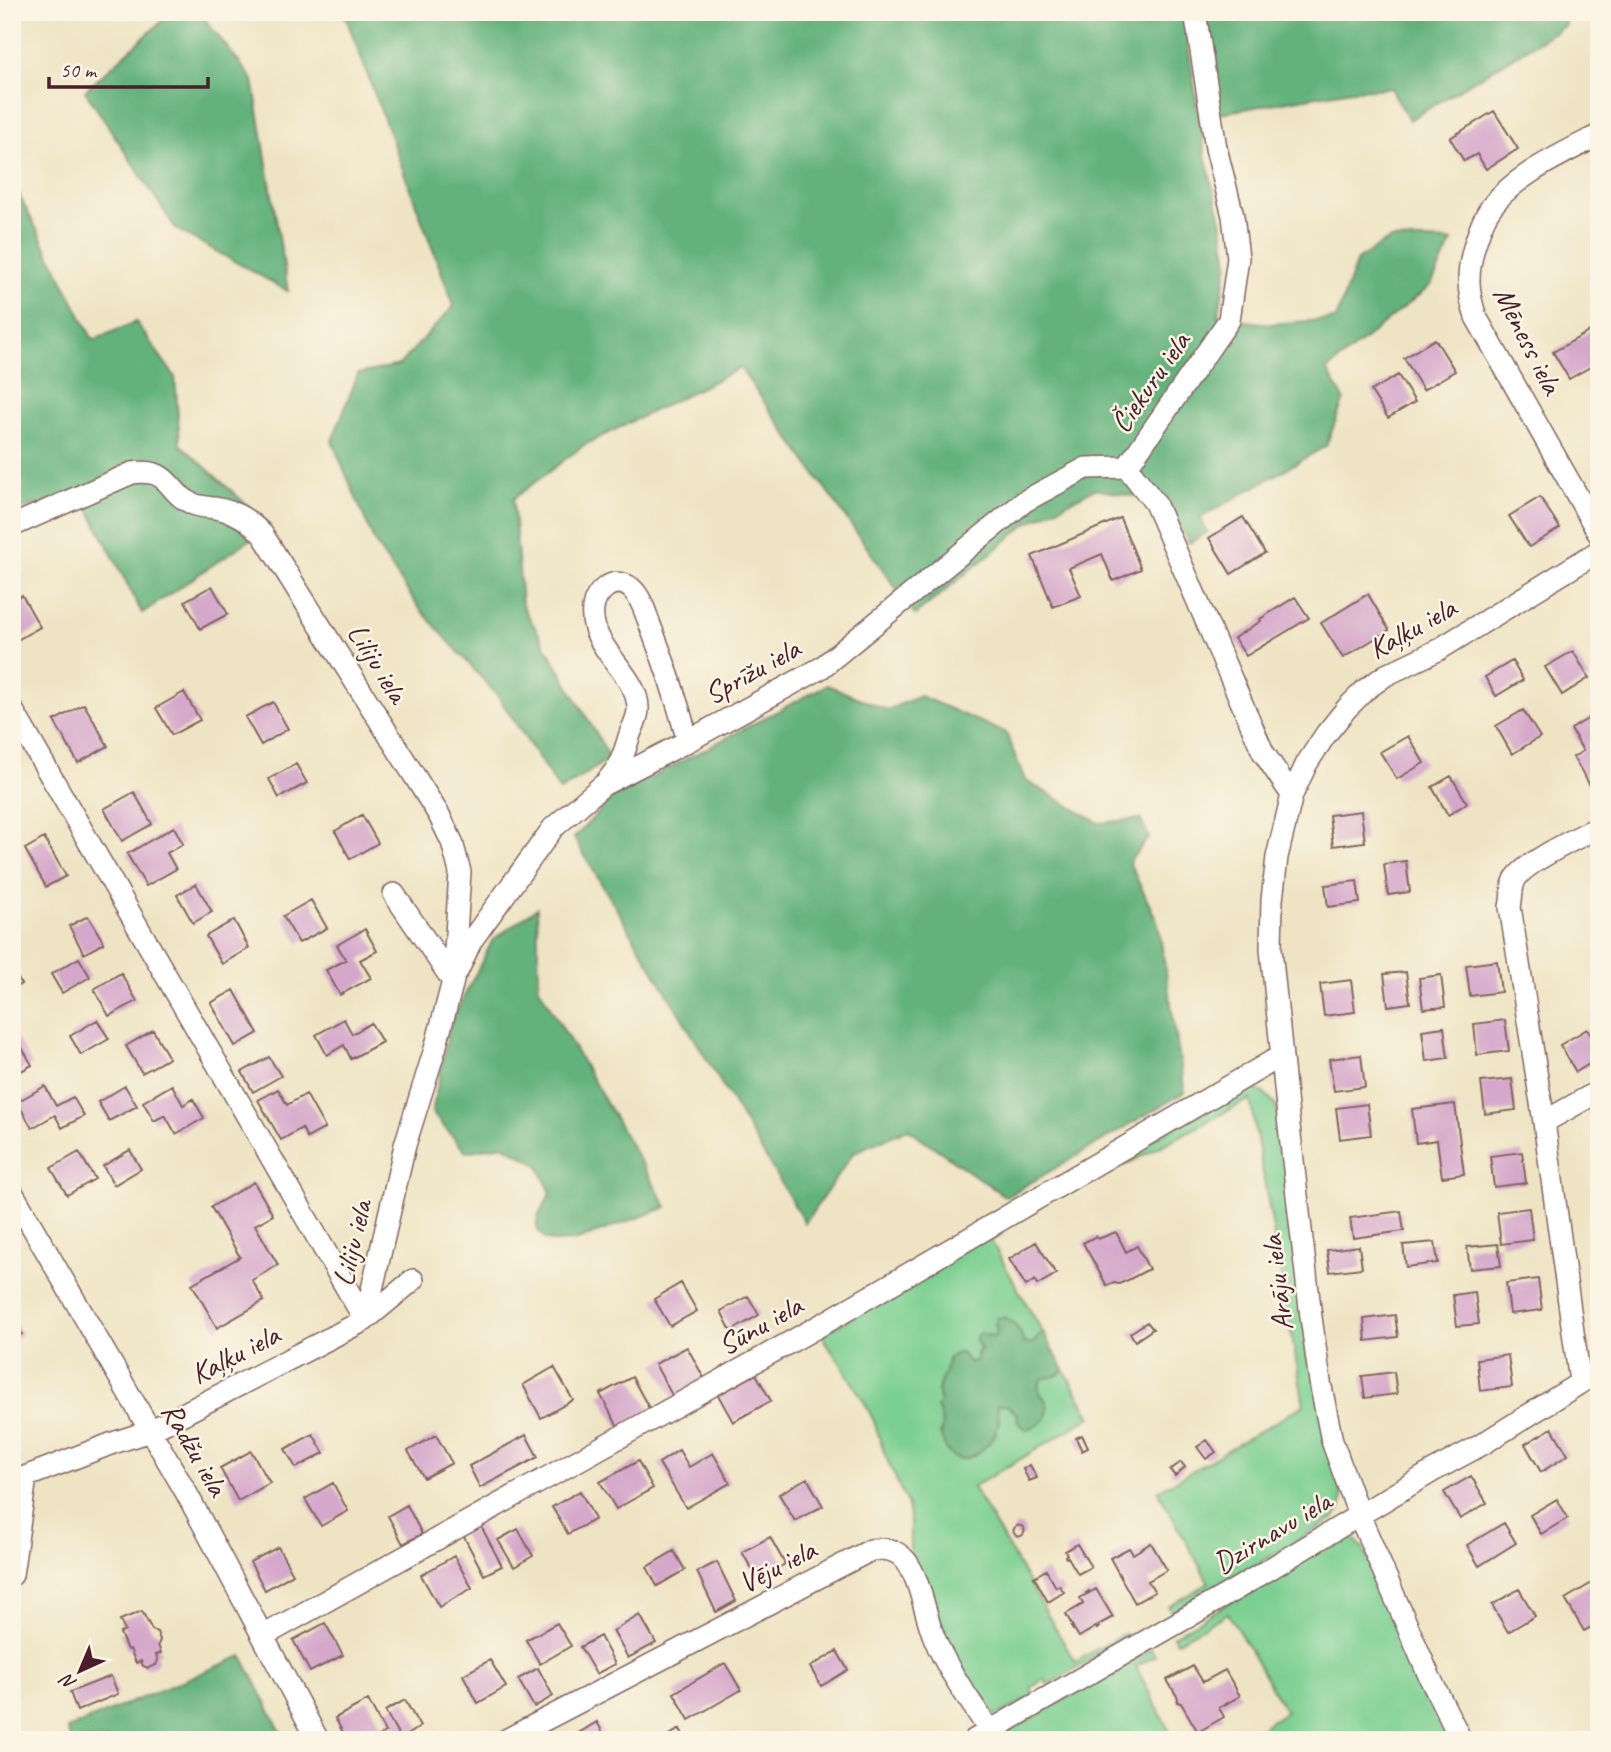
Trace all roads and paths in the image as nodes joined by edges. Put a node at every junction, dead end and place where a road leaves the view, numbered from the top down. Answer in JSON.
{"nodes":[{"id":1,"x":1195,"y":12,"type":"edge"},
{"id":2,"x":1599,"y":135,"type":"edge"},
{"id":3,"x":1127,"y":467,"type":"junction"},
{"id":4,"x":12,"y":526,"type":"edge"},
{"id":5,"x":1599,"y":534,"type":"edge"},
{"id":6,"x":1599,"y":551,"type":"edge"},
{"id":7,"x":12,"y":709,"type":"edge"},
{"id":8,"x":688,"y":741,"type":"junction"},
{"id":9,"x":603,"y":785,"type":"junction"},
{"id":10,"x":1292,"y":795,"type":"junction"},
{"id":11,"x":1599,"y":827,"type":"edge"},
{"id":12,"x":394,"y":894,"type":"dead end"},
{"id":13,"x":453,"y":981,"type":"junction"},
{"id":14,"x":1281,"y":1056,"type":"junction"},
{"id":15,"x":1599,"y":1091,"type":"edge"},
{"id":16,"x":1544,"y":1122,"type":"junction"},
{"id":17,"x":12,"y":1192,"type":"edge"},
{"id":18,"x":413,"y":1280,"type":"dead end"},
{"id":19,"x":365,"y":1320,"type":"junction"},
{"id":20,"x":1590,"y":1377,"type":"edge"},
{"id":21,"x":150,"y":1431,"type":"junction"},
{"id":22,"x":19,"y":1480,"type":"edge"},
{"id":23,"x":1359,"y":1515,"type":"junction"},
{"id":24,"x":12,"y":1575,"type":"edge"},
{"id":25,"x":263,"y":1636,"type":"junction"},
{"id":26,"x":981,"y":1735,"type":"edge"},
{"id":27,"x":318,"y":1740,"type":"edge"},
{"id":28,"x":506,"y":1740,"type":"edge"},
{"id":29,"x":1461,"y":1740,"type":"edge"}],
"edges":[{"from":1,"to":3,"type":"street","name":"Čiekuru iela"},
{"from":2,"to":5,"type":"street","name":"Mēness iela"},
{"from":3,"to":8,"type":"street","name":"Sprīžu iela"},
{"from":3,"to":10,"type":"street","name":"Čiekuru iela"},
{"from":4,"to":13,"type":"street","name":"Liliju iela"},
{"from":6,"to":10,"type":"street","name":"Kaļķu iela"},
{"from":7,"to":19,"type":"street","name":"Liliju iela"},
{"from":8,"to":9,"type":"street","name":"Sprīžu iela"},
{"from":8,"to":9,"type":"street"},
{"from":9,"to":13,"type":"street","name":"Sprīžu iela"},
{"from":10,"to":14,"type":"street","name":"Arāju iela"},
{"from":11,"to":16,"type":"street"},
{"from":12,"to":13,"type":"street"},
{"from":13,"to":19,"type":"street","name":"Liliju iela"},
{"from":14,"to":23,"type":"street","name":"Arāju iela"},
{"from":14,"to":25,"type":"street","name":"Sūnu iela"},
{"from":15,"to":16,"type":"street"},
{"from":16,"to":20,"type":"street"},
{"from":17,"to":21,"type":"street","name":"Radžu iela"},
{"from":18,"to":19,"type":"street","name":"Kaļķu iela"},
{"from":19,"to":21,"type":"street","name":"Kaļķu iela"},
{"from":20,"to":23,"type":"street","name":"Dzirnavu iela"},
{"from":21,"to":22,"type":"street","name":"Kaļķu iela"},
{"from":21,"to":25,"type":"street","name":"Radžu iela"},
{"from":22,"to":24,"type":"street"},
{"from":23,"to":26,"type":"street","name":"Dzirnavu iela"},
{"from":23,"to":29,"type":"street","name":"Arāju iela"},
{"from":25,"to":27,"type":"street","name":"Radžu iela"},
{"from":26,"to":28,"type":"street","name":"Vēju iela"}]}
